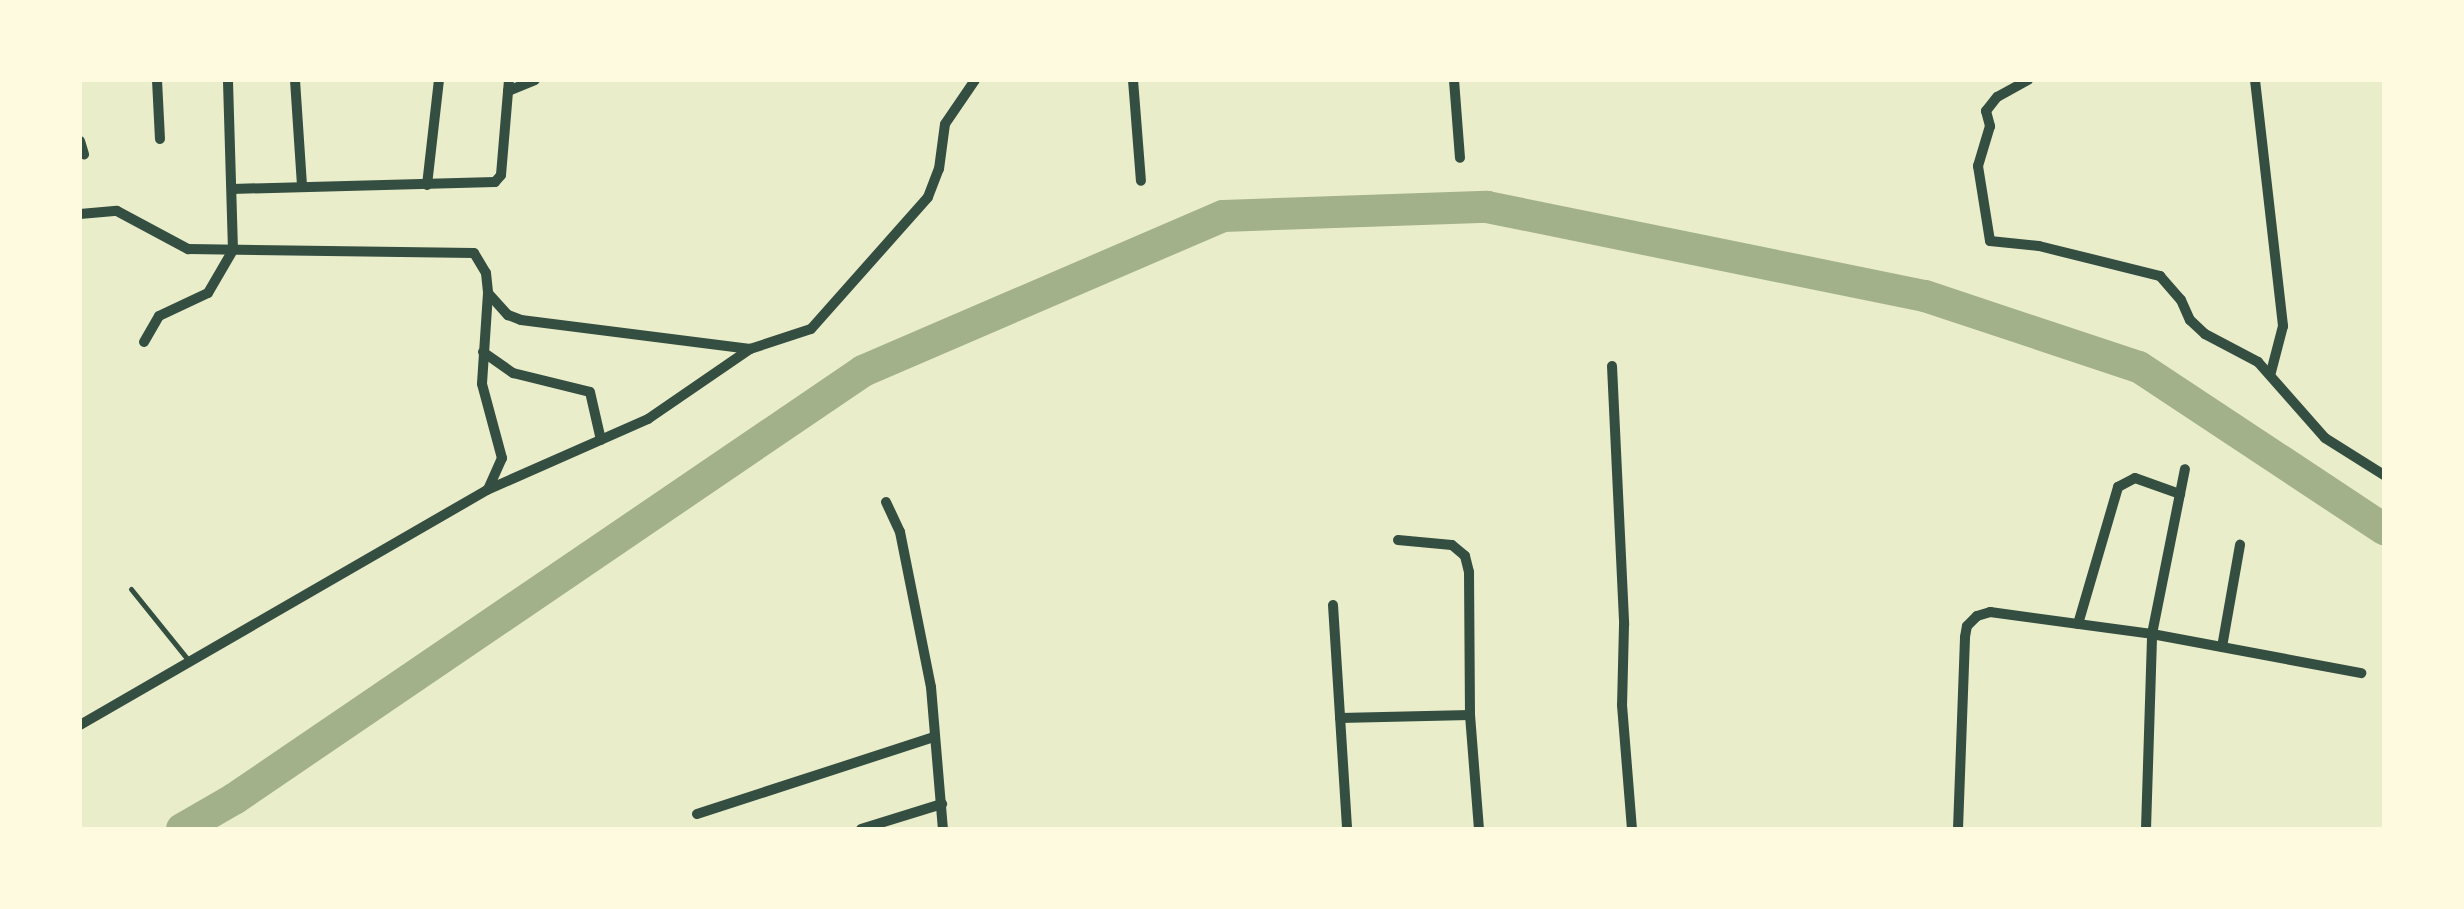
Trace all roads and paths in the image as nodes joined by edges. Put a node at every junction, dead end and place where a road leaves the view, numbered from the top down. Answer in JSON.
{"nodes":[{"id":1,"x":157,"y":80,"type":"edge"},
{"id":2,"x":228,"y":80,"type":"edge"},
{"id":3,"x":295,"y":80,"type":"edge"},
{"id":4,"x":439,"y":80,"type":"edge"},
{"id":5,"x":534,"y":80,"type":"edge"},
{"id":6,"x":975,"y":80,"type":"edge"},
{"id":7,"x":1133,"y":80,"type":"edge"},
{"id":8,"x":1454,"y":80,"type":"edge"},
{"id":9,"x":2028,"y":80,"type":"edge"},
{"id":10,"x":2254,"y":80,"type":"edge"},
{"id":11,"x":508,"y":86,"type":"edge"},
{"id":12,"x":160,"y":139,"type":"dead end"},
{"id":13,"x":80,"y":141,"type":"edge"},
{"id":14,"x":84,"y":154,"type":"dead end"},
{"id":15,"x":1460,"y":158,"type":"dead end"},
{"id":16,"x":1141,"y":180,"type":"dead end"},
{"id":17,"x":302,"y":186,"type":"junction"},
{"id":18,"x":427,"y":186,"type":"junction"},
{"id":19,"x":232,"y":189,"type":"junction"},
{"id":20,"x":80,"y":214,"type":"edge"},
{"id":21,"x":233,"y":250,"type":"junction"},
{"id":22,"x":488,"y":293,"type":"junction"},
{"id":23,"x":144,"y":342,"type":"dead end"},
{"id":24,"x":750,"y":349,"type":"junction"},
{"id":25,"x":483,"y":352,"type":"junction"},
{"id":26,"x":1612,"y":366,"type":"dead end"},
{"id":27,"x":2271,"y":372,"type":"junction"},
{"id":28,"x":601,"y":440,"type":"junction"},
{"id":29,"x":2184,"y":468,"type":"dead end"},
{"id":30,"x":2384,"y":476,"type":"edge"},
{"id":31,"x":487,"y":490,"type":"junction"},
{"id":32,"x":2180,"y":494,"type":"junction"},
{"id":33,"x":886,"y":502,"type":"dead end"},
{"id":34,"x":1398,"y":540,"type":"dead end"},
{"id":35,"x":2240,"y":545,"type":"dead end"},
{"id":36,"x":131,"y":589,"type":"dead end"},
{"id":37,"x":1333,"y":605,"type":"dead end"},
{"id":38,"x":2078,"y":624,"type":"junction"},
{"id":39,"x":2152,"y":634,"type":"junction"},
{"id":40,"x":2222,"y":647,"type":"junction"},
{"id":41,"x":188,"y":661,"type":"junction"},
{"id":42,"x":2361,"y":673,"type":"dead end"},
{"id":43,"x":1470,"y":715,"type":"junction"},
{"id":44,"x":1340,"y":718,"type":"junction"},
{"id":45,"x":80,"y":725,"type":"edge"},
{"id":46,"x":934,"y":736,"type":"junction"},
{"id":47,"x":942,"y":804,"type":"junction"},
{"id":48,"x":697,"y":814,"type":"dead end"},
{"id":49,"x":860,"y":829,"type":"edge"},
{"id":50,"x":943,"y":829,"type":"edge"},
{"id":51,"x":1347,"y":829,"type":"edge"},
{"id":52,"x":1479,"y":829,"type":"edge"},
{"id":53,"x":1632,"y":829,"type":"edge"},
{"id":54,"x":1958,"y":829,"type":"edge"},
{"id":55,"x":2146,"y":829,"type":"edge"}],
"edges":[{"from":1,"to":12,"type":"street"},
{"from":2,"to":19,"type":"street"},
{"from":3,"to":17,"type":"street"},
{"from":4,"to":18,"type":"street"},
{"from":5,"to":11,"type":"street"},
{"from":6,"to":24,"type":"street"},
{"from":7,"to":16,"type":"street"},
{"from":8,"to":15,"type":"street"},
{"from":9,"to":27,"type":"street"},
{"from":10,"to":27,"type":"street"},
{"from":11,"to":18,"type":"street"},
{"from":13,"to":14,"type":"street"},
{"from":17,"to":18,"type":"street"},
{"from":17,"to":19,"type":"street"},
{"from":19,"to":21,"type":"street"},
{"from":20,"to":21,"type":"street"},
{"from":21,"to":22,"type":"street"},
{"from":21,"to":23,"type":"street"},
{"from":22,"to":24,"type":"street"},
{"from":22,"to":25,"type":"street"},
{"from":24,"to":28,"type":"street"},
{"from":25,"to":28,"type":"street"},
{"from":25,"to":31,"type":"street"},
{"from":26,"to":53,"type":"street"},
{"from":27,"to":30,"type":"street"},
{"from":28,"to":31,"type":"street"},
{"from":29,"to":32,"type":"street"},
{"from":31,"to":41,"type":"street"},
{"from":32,"to":38,"type":"street"},
{"from":32,"to":39,"type":"street"},
{"from":33,"to":46,"type":"street"},
{"from":34,"to":43,"type":"street"},
{"from":35,"to":40,"type":"street"},
{"from":36,"to":41,"type":"lane"},
{"from":37,"to":44,"type":"street"},
{"from":38,"to":39,"type":"street"},
{"from":38,"to":54,"type":"street"},
{"from":39,"to":40,"type":"street"},
{"from":39,"to":55,"type":"street"},
{"from":40,"to":42,"type":"street"},
{"from":41,"to":45,"type":"street"},
{"from":43,"to":44,"type":"street"},
{"from":43,"to":52,"type":"street"},
{"from":44,"to":51,"type":"street"},
{"from":46,"to":47,"type":"street"},
{"from":46,"to":48,"type":"street"},
{"from":47,"to":49,"type":"street"},
{"from":47,"to":50,"type":"street"}]}
